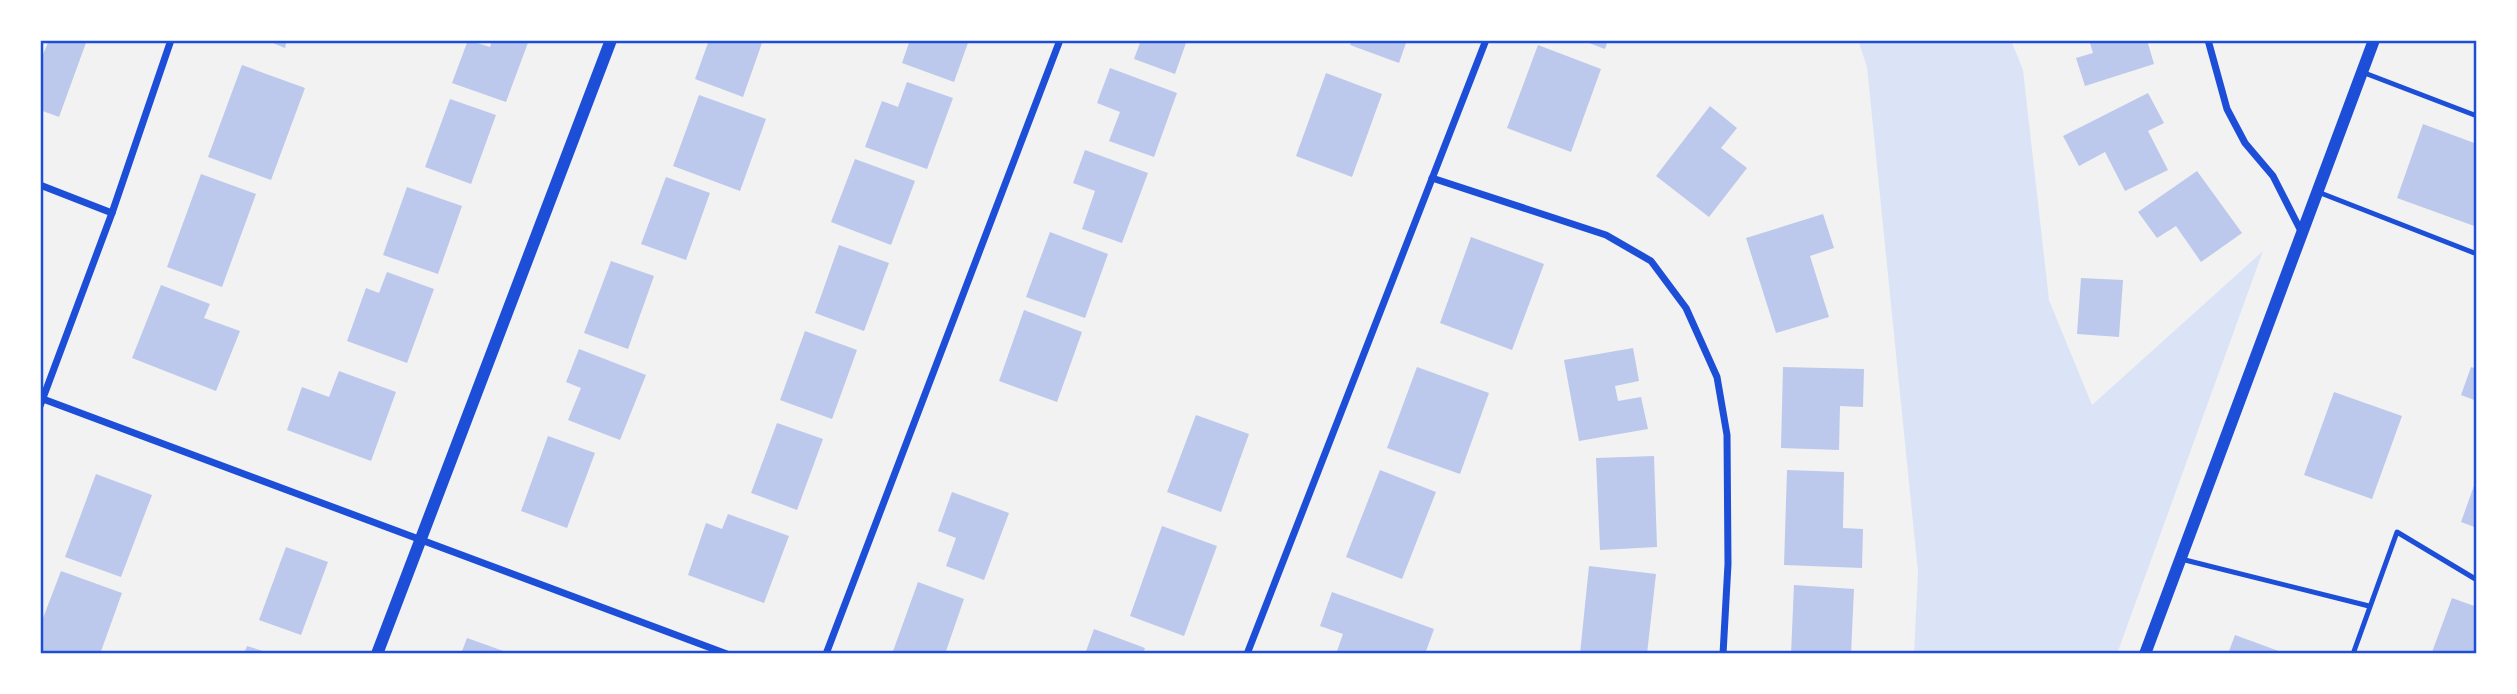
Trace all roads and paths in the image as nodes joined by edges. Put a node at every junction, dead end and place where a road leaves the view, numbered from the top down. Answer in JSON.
{"nodes":[{"id":1,"x":171,"y":40,"type":"edge"},
{"id":2,"x":611,"y":40,"type":"edge"},
{"id":3,"x":1060,"y":40,"type":"edge"},
{"id":4,"x":1486,"y":40,"type":"edge"},
{"id":5,"x":2208,"y":40,"type":"edge"},
{"id":6,"x":2374,"y":40,"type":"edge"},
{"id":7,"x":2362,"y":72,"type":"junction"},
{"id":8,"x":2477,"y":116,"type":"edge"},
{"id":9,"x":1432,"y":178,"type":"junction"},
{"id":10,"x":40,"y":185,"type":"edge"},
{"id":11,"x":2318,"y":192,"type":"junction"},
{"id":12,"x":113,"y":213,"type":"junction"},
{"id":13,"x":2302,"y":234,"type":"junction"},
{"id":14,"x":2477,"y":254,"type":"edge"},
{"id":15,"x":42,"y":403,"type":"edge"},
{"id":16,"x":421,"y":540,"type":"junction"},
{"id":17,"x":2181,"y":559,"type":"junction"},
{"id":18,"x":2477,"y":580,"type":"edge"},
{"id":19,"x":2369,"y":606,"type":"junction"},
{"id":20,"x":377,"y":654,"type":"edge"},
{"id":21,"x":727,"y":654,"type":"edge"},
{"id":22,"x":826,"y":654,"type":"edge"},
{"id":23,"x":1247,"y":654,"type":"edge"},
{"id":24,"x":1723,"y":654,"type":"edge"},
{"id":25,"x":2145,"y":654,"type":"edge"},
{"id":26,"x":2353,"y":654,"type":"edge"}],
"edges":[{"from":1,"to":12,"type":"street"},
{"from":2,"to":16,"type":"street"},
{"from":3,"to":22,"type":"street"},
{"from":4,"to":9,"type":"street"},
{"from":5,"to":13,"type":"street"},
{"from":6,"to":7,"type":"street"},
{"from":7,"to":8,"type":"lane"},
{"from":7,"to":11,"type":"street"},
{"from":9,"to":23,"type":"street"},
{"from":9,"to":24,"type":"street"},
{"from":10,"to":12,"type":"street"},
{"from":11,"to":13,"type":"street"},
{"from":11,"to":14,"type":"lane"},
{"from":12,"to":15,"type":"street"},
{"from":13,"to":17,"type":"street"},
{"from":15,"to":16,"type":"street"},
{"from":16,"to":20,"type":"street"},
{"from":16,"to":21,"type":"street"},
{"from":17,"to":19,"type":"lane"},
{"from":17,"to":25,"type":"street"},
{"from":18,"to":19,"type":"lane"},
{"from":19,"to":26,"type":"lane"}]}
